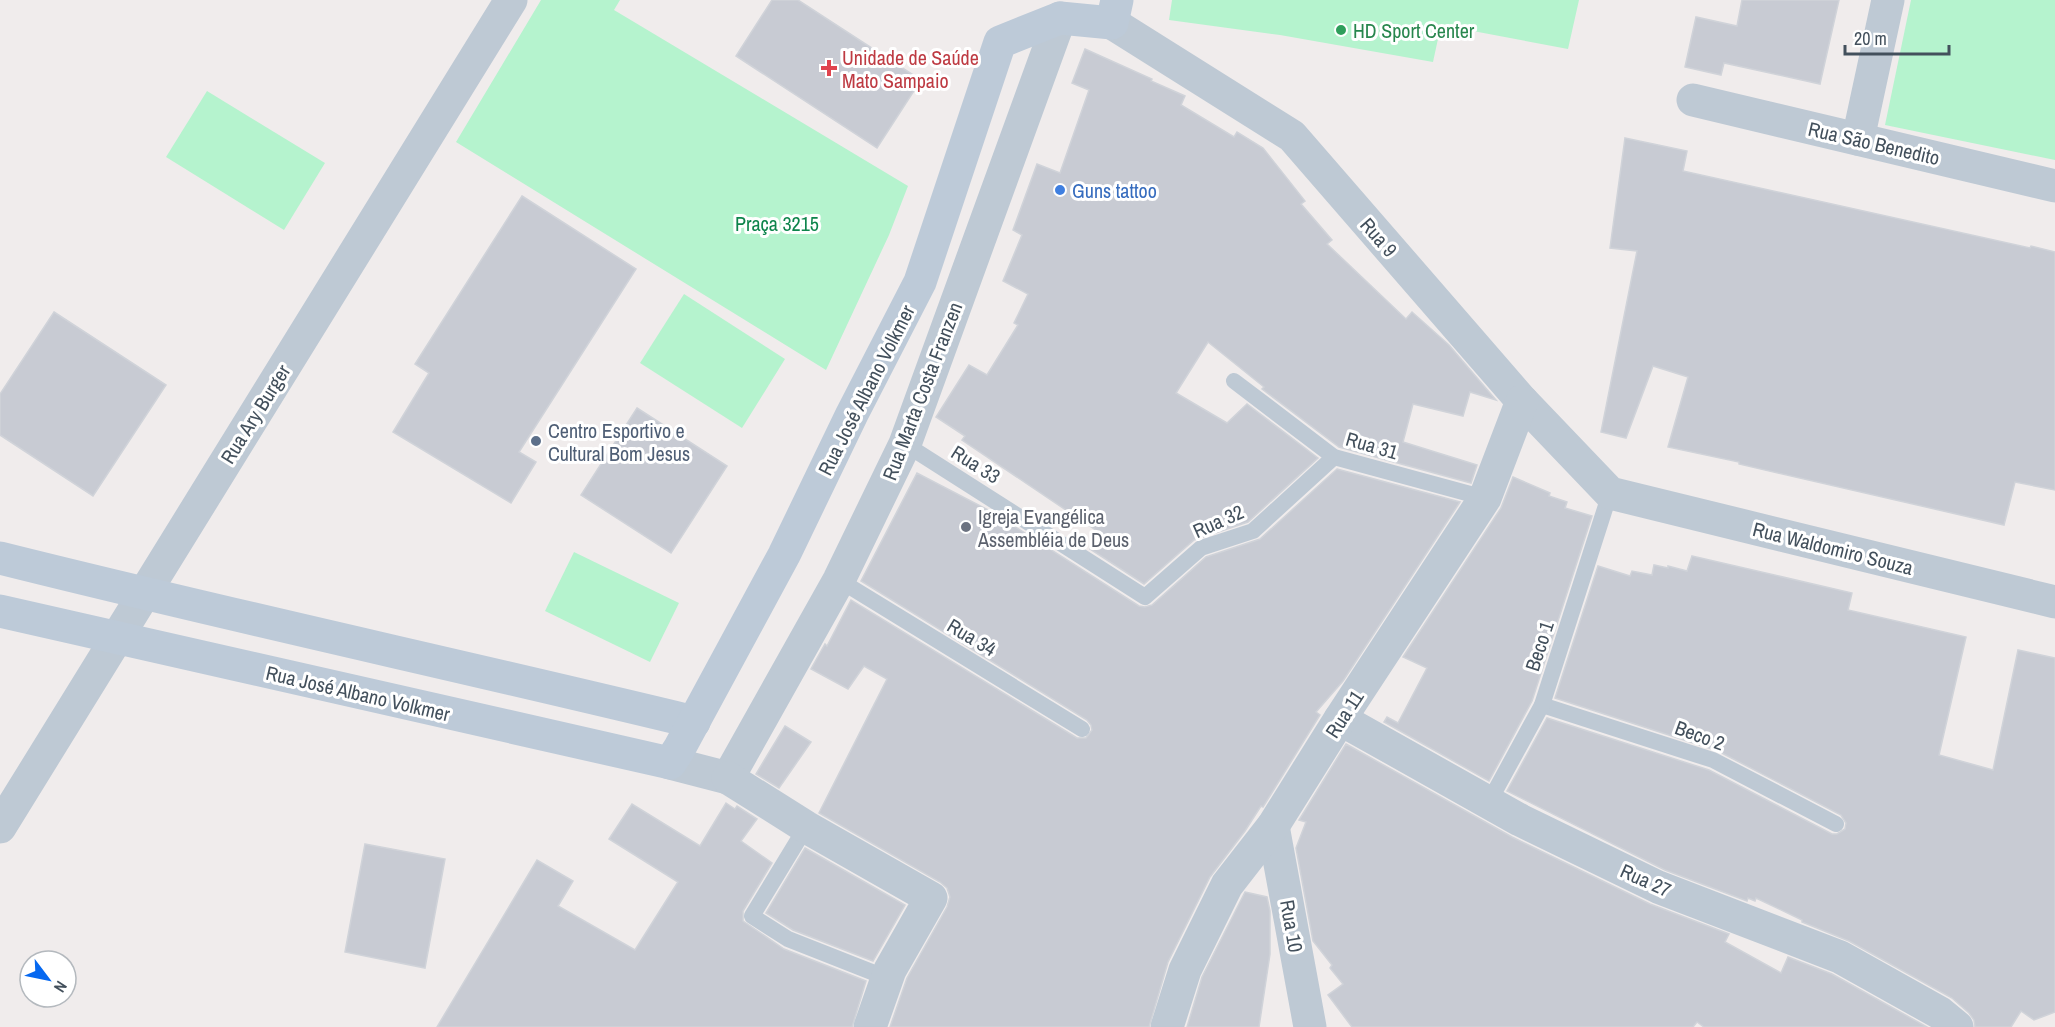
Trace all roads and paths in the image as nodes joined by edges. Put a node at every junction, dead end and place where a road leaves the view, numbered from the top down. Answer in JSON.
{"nodes":[{"id":1,"x":510,"y":0,"type":"edge"},
{"id":2,"x":1888,"y":0,"type":"edge"},
{"id":3,"x":1115,"y":12,"type":"edge"},
{"id":4,"x":1060,"y":18,"type":"junction"},
{"id":5,"x":1693,"y":100,"type":"dead end"},
{"id":6,"x":1858,"y":139,"type":"junction"},
{"id":7,"x":2055,"y":186,"type":"edge"},
{"id":8,"x":1234,"y":381,"type":"dead end"},
{"id":9,"x":1521,"y":401,"type":"junction"},
{"id":10,"x":905,"y":444,"type":"junction"},
{"id":11,"x":1334,"y":458,"type":"junction"},
{"id":12,"x":1610,"y":493,"type":"junction"},
{"id":13,"x":1485,"y":498,"type":"junction"},
{"id":14,"x":0,"y":558,"type":"edge"},
{"id":15,"x":839,"y":580,"type":"junction"},
{"id":16,"x":144,"y":594,"type":"junction"},
{"id":17,"x":1145,"y":597,"type":"joint"},
{"id":18,"x":2055,"y":602,"type":"edge"},
{"id":19,"x":0,"y":611,"type":"edge"},
{"id":20,"x":117,"y":638,"type":"junction"},
{"id":21,"x":1542,"y":705,"type":"junction"},
{"id":22,"x":1340,"y":719,"type":"junction"},
{"id":23,"x":694,"y":722,"type":"junction"},
{"id":24,"x":1082,"y":729,"type":"dead end"},
{"id":25,"x":670,"y":763,"type":"junction"},
{"id":26,"x":728,"y":778,"type":"junction"},
{"id":27,"x":1489,"y":802,"type":"junction"},
{"id":28,"x":1836,"y":824,"type":"dead end"},
{"id":29,"x":1273,"y":826,"type":"junction"},
{"id":30,"x":0,"y":827,"type":"edge"},
{"id":31,"x":806,"y":827,"type":"junction"},
{"id":32,"x":887,"y":978,"type":"junction"},
{"id":33,"x":870,"y":1027,"type":"edge"},
{"id":34,"x":1167,"y":1027,"type":"edge"},
{"id":35,"x":1310,"y":1027,"type":"edge"},
{"id":36,"x":1957,"y":1027,"type":"edge"}],
"edges":[{"from":1,"to":16,"type":"street","name":"Rua Ary Burger"},
{"from":2,"to":6,"type":"street"},
{"from":3,"to":4,"type":"street"},
{"from":3,"to":9,"type":"street","name":"Rua 9"},
{"from":4,"to":10,"type":"street","name":"Rua Marta Costa Franzen"},
{"from":4,"to":23,"type":"street","name":"Rua José Albano Volkmer"},
{"from":5,"to":6,"type":"street","name":"Rua São Benedito"},
{"from":6,"to":7,"type":"street","name":"Rua São Benedito"},
{"from":8,"to":11,"type":"lane","name":"Rua 31"},
{"from":9,"to":12,"type":"street","name":"Rua 9"},
{"from":9,"to":13,"type":"street","name":"Rua 11"},
{"from":10,"to":15,"type":"street","name":"Rua Marta Costa Franzen"},
{"from":10,"to":17,"type":"lane","name":"Rua 33"},
{"from":11,"to":13,"type":"lane","name":"Rua 31"},
{"from":11,"to":17,"type":"lane","name":"Rua 32"},
{"from":12,"to":18,"type":"street","name":"Rua Waldomiro Souza"},
{"from":12,"to":21,"type":"lane","name":"Beco 1"},
{"from":13,"to":22,"type":"street","name":"Rua 11"},
{"from":14,"to":16,"type":"street"},
{"from":15,"to":24,"type":"lane","name":"Rua 34"},
{"from":15,"to":26,"type":"street","name":"Rua Marta Costa Franzen"},
{"from":16,"to":20,"type":"street","name":"Rua Ary Burger"},
{"from":16,"to":23,"type":"street"},
{"from":19,"to":20,"type":"street","name":"Rua José Albano Volkmer"},
{"from":20,"to":25,"type":"street","name":"Rua José Albano Volkmer"},
{"from":20,"to":30,"type":"street","name":"Rua Ary Burger"},
{"from":21,"to":27,"type":"lane","name":"Beco 1"},
{"from":21,"to":28,"type":"lane","name":"Beco 2"},
{"from":22,"to":27,"type":"street","name":"Rua 27"},
{"from":22,"to":29,"type":"street","name":"Rua 11"},
{"from":23,"to":25,"type":"street","name":"Rua José Albano Volkmer"},
{"from":25,"to":26,"type":"street"},
{"from":26,"to":31,"type":"street"},
{"from":27,"to":36,"type":"street","name":"Rua 27"},
{"from":29,"to":34,"type":"street","name":"Rua 11"},
{"from":29,"to":35,"type":"street","name":"Rua 10"},
{"from":31,"to":32,"type":"street"},
{"from":31,"to":32,"type":"lane"},
{"from":32,"to":33,"type":"street"}]}
